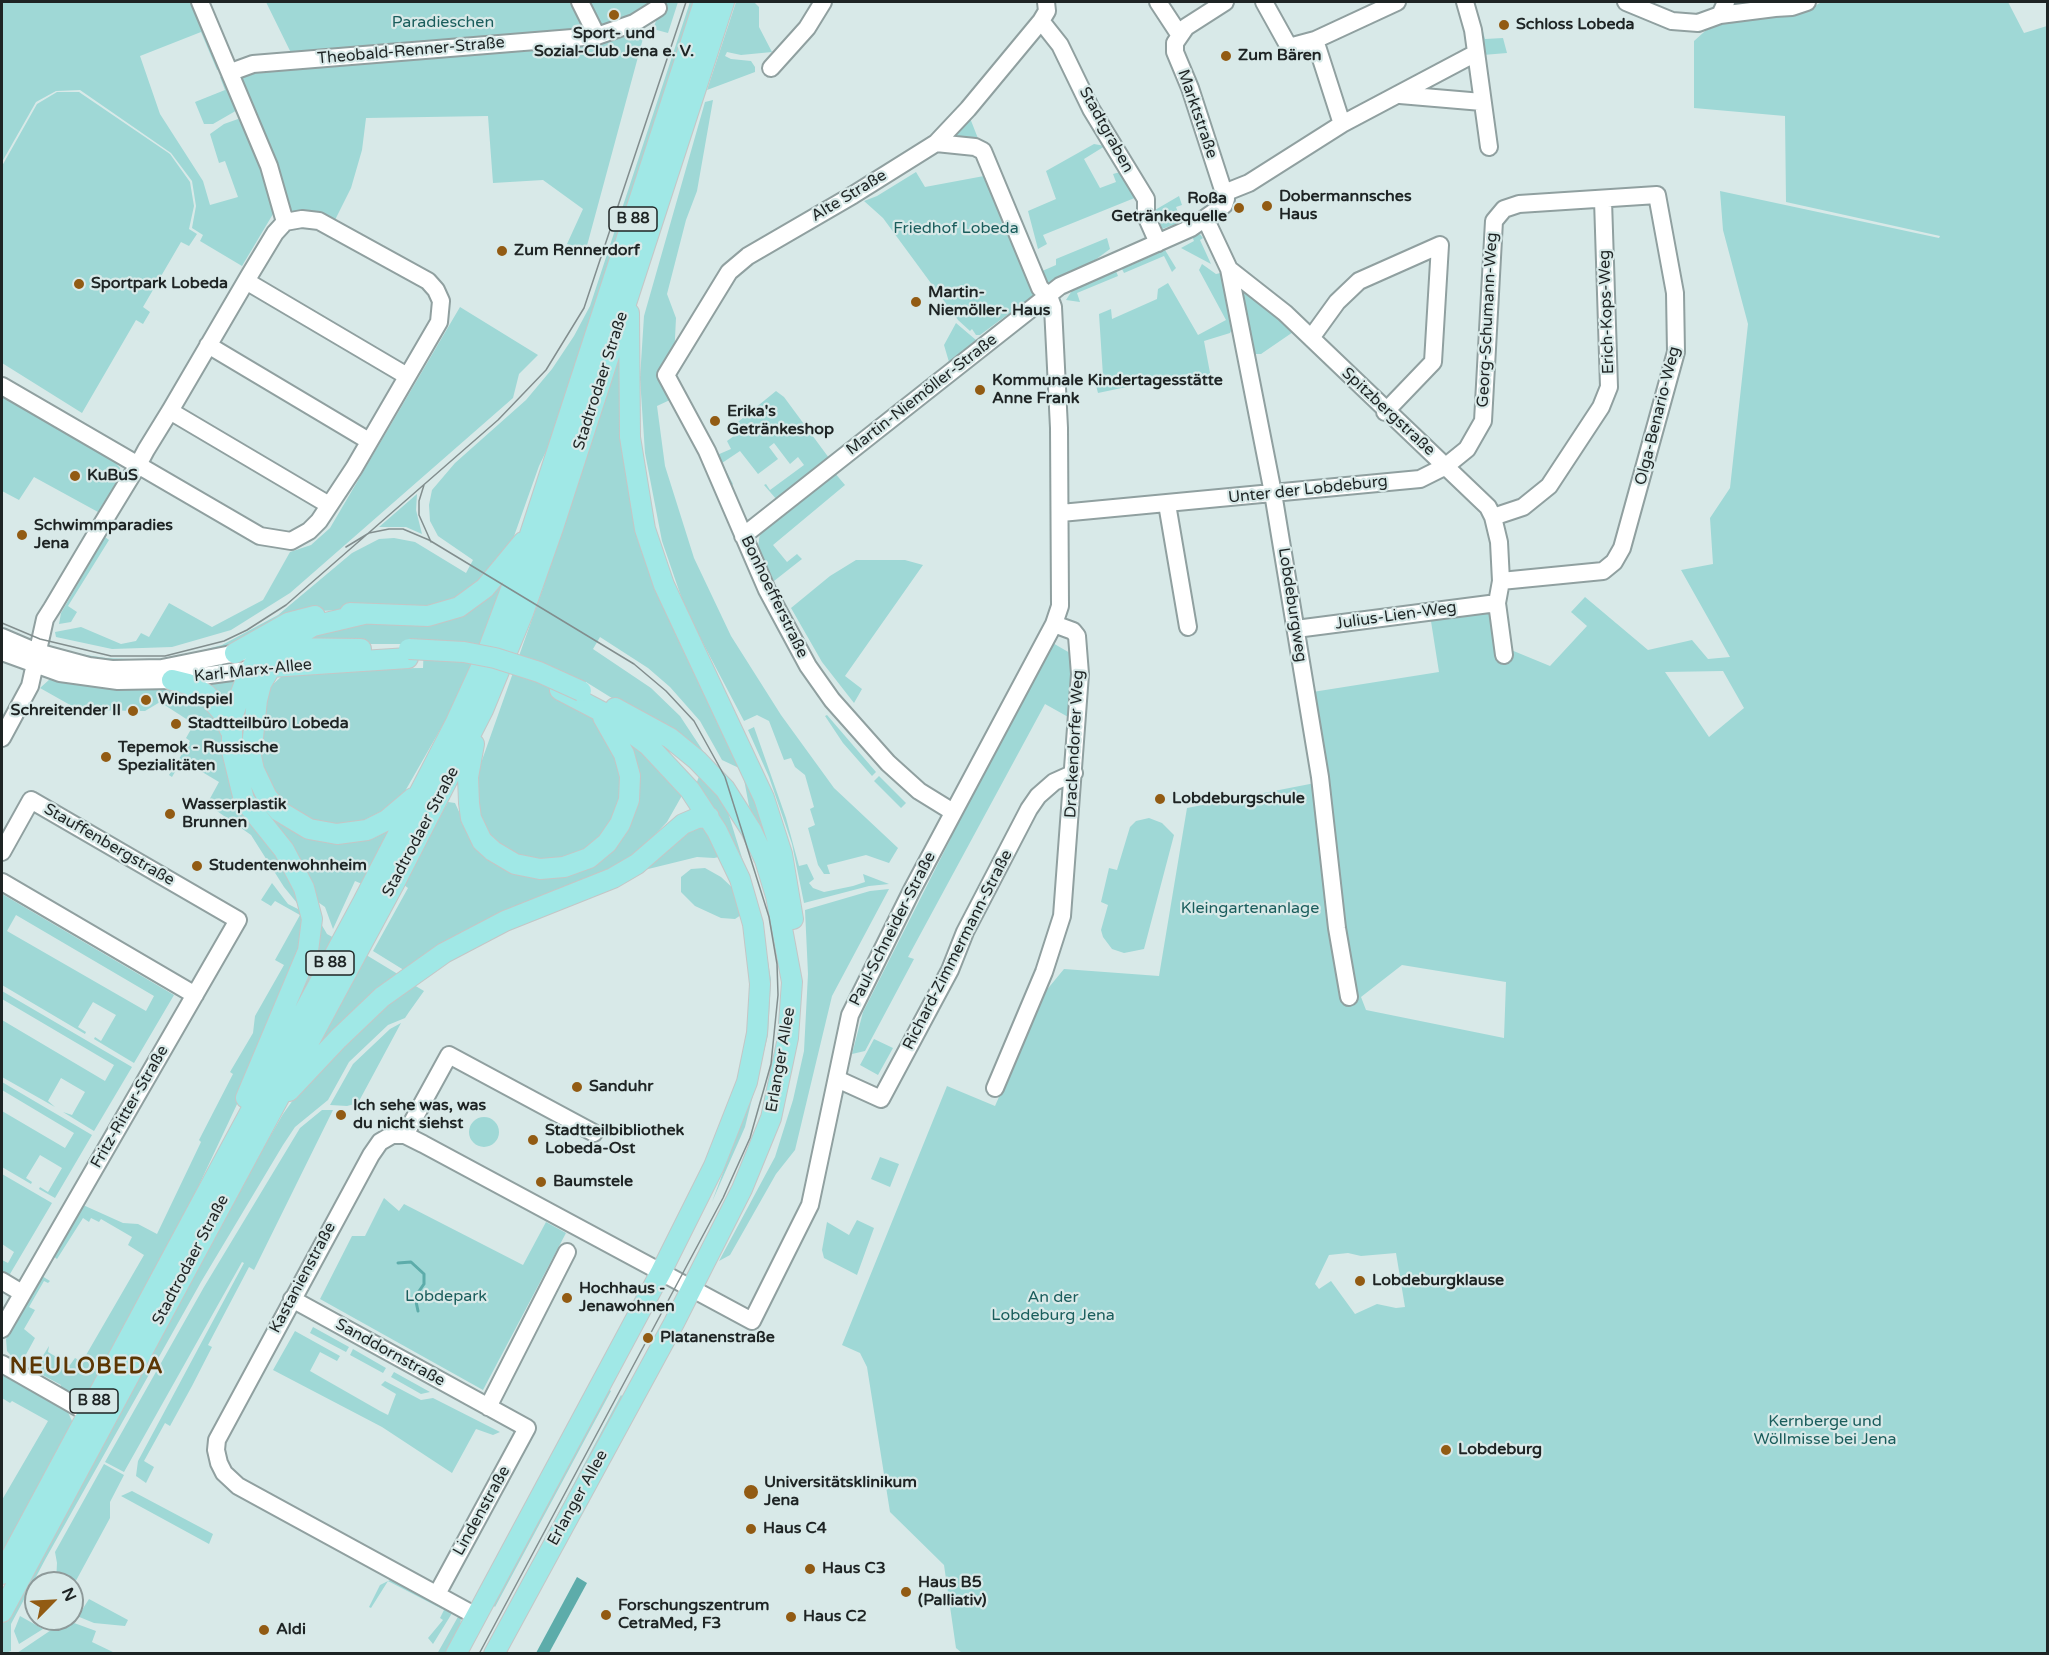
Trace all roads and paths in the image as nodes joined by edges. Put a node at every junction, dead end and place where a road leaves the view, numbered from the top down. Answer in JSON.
{"nodes":[{"id":1,"x":200,"y":2,"type":"edge"},
{"id":2,"x":580,"y":2,"type":"edge"},
{"id":3,"x":705,"y":2,"type":"edge"},
{"id":4,"x":724,"y":2,"type":"edge"},
{"id":5,"x":823,"y":2,"type":"edge"},
{"id":6,"x":1046,"y":2,"type":"edge"},
{"id":7,"x":1158,"y":2,"type":"edge"},
{"id":8,"x":1225,"y":2,"type":"edge"},
{"id":9,"x":1264,"y":2,"type":"edge"},
{"id":10,"x":1397,"y":2,"type":"edge"},
{"id":11,"x":1465,"y":2,"type":"edge"},
{"id":12,"x":1626,"y":2,"type":"edge"},
{"id":13,"x":1668,"y":2,"type":"edge"},
{"id":14,"x":1807,"y":2,"type":"edge"},
{"id":15,"x":1776,"y":5,"type":"edge"},
{"id":16,"x":658,"y":8,"type":"dead end"},
{"id":17,"x":1723,"y":8,"type":"edge"},
{"id":18,"x":1656,"y":15,"type":"junction"},
{"id":19,"x":1041,"y":21,"type":"junction"},
{"id":20,"x":1179,"y":34,"type":"junction"},
{"id":21,"x":597,"y":36,"type":"junction"},
{"id":22,"x":1315,"y":40,"type":"junction"},
{"id":23,"x":1476,"y":53,"type":"junction"},
{"id":24,"x":771,"y":68,"type":"dead end"},
{"id":25,"x":231,"y":72,"type":"junction"},
{"id":26,"x":1400,"y":95,"type":"junction"},
{"id":27,"x":1482,"y":102,"type":"junction"},
{"id":28,"x":1342,"y":124,"type":"junction"},
{"id":29,"x":936,"y":143,"type":"junction"},
{"id":30,"x":1489,"y":147,"type":"dead end"},
{"id":31,"x":1224,"y":193,"type":"junction"},
{"id":32,"x":1657,"y":195,"type":"joint"},
{"id":33,"x":1603,"y":200,"type":"junction"},
{"id":34,"x":1206,"y":220,"type":"junction"},
{"id":35,"x":285,"y":222,"type":"junction"},
{"id":36,"x":1158,"y":243,"type":"junction"},
{"id":37,"x":1229,"y":269,"type":"junction"},
{"id":38,"x":246,"y":281,"type":"junction"},
{"id":39,"x":629,"y":292,"type":"junction"},
{"id":40,"x":1049,"y":296,"type":"junction"},
{"id":41,"x":1311,"y":338,"type":"junction"},
{"id":42,"x":208,"y":345,"type":"junction"},
{"id":43,"x":666,"y":375,"type":"joint"},
{"id":44,"x":407,"y":376,"type":"junction"},
{"id":45,"x":2,"y":386,"type":"edge"},
{"id":46,"x":170,"y":411,"type":"junction"},
{"id":47,"x":1385,"y":412,"type":"junction"},
{"id":48,"x":369,"y":441,"type":"junction"},
{"id":49,"x":138,"y":465,"type":"junction"},
{"id":50,"x":1446,"y":466,"type":"junction"},
{"id":51,"x":1273,"y":493,"type":"junction"},
{"id":52,"x":1167,"y":504,"type":"junction"},
{"id":53,"x":329,"y":505,"type":"junction"},
{"id":54,"x":1061,"y":513,"type":"junction"},
{"id":55,"x":1494,"y":517,"type":"junction"},
{"id":56,"x":531,"y":530,"type":"junction"},
{"id":57,"x":743,"y":536,"type":"junction"},
{"id":58,"x":1501,"y":582,"type":"junction"},
{"id":59,"x":1497,"y":603,"type":"junction"},
{"id":60,"x":364,"y":614,"type":"junction"},
{"id":61,"x":1054,"y":624,"type":"junction"},
{"id":62,"x":1188,"y":627,"type":"dead end"},
{"id":63,"x":1296,"y":629,"type":"junction"},
{"id":64,"x":2,"y":637,"type":"edge"},
{"id":65,"x":280,"y":648,"type":"junction"},
{"id":66,"x":2,"y":652,"type":"edge"},
{"id":67,"x":236,"y":652,"type":"junction"},
{"id":68,"x":409,"y":654,"type":"junction"},
{"id":69,"x":1504,"y":655,"type":"dead end"},
{"id":70,"x":36,"y":659,"type":"junction"},
{"id":71,"x":501,"y":664,"type":"joint"},
{"id":72,"x":271,"y":667,"type":"junction"},
{"id":73,"x":251,"y":669,"type":"junction"},
{"id":74,"x":172,"y":680,"type":"junction"},
{"id":75,"x":578,"y":694,"type":"junction"},
{"id":76,"x":594,"y":707,"type":"junction"},
{"id":77,"x":483,"y":710,"type":"junction"},
{"id":78,"x":230,"y":730,"type":"junction"},
{"id":79,"x":2,"y":738,"type":"edge"},
{"id":80,"x":698,"y":760,"type":"junction"},
{"id":81,"x":1074,"y":773,"type":"junction"},
{"id":82,"x":424,"y":786,"type":"junction"},
{"id":83,"x":690,"y":790,"type":"junction"},
{"id":84,"x":953,"y":812,"type":"junction"},
{"id":85,"x":709,"y":817,"type":"junction"},
{"id":86,"x":662,"y":839,"type":"junction"},
{"id":87,"x":2,"y":852,"type":"edge"},
{"id":88,"x":2,"y":882,"type":"edge"},
{"id":89,"x":238,"y":920,"type":"joint"},
{"id":90,"x":792,"y":982,"type":"junction"},
{"id":91,"x":195,"y":995,"type":"junction"},
{"id":92,"x":1349,"y":997,"type":"dead end"},
{"id":93,"x":837,"y":1079,"type":"junction"},
{"id":94,"x":995,"y":1088,"type":"dead end"},
{"id":95,"x":276,"y":1103,"type":"junction"},
{"id":96,"x":594,"y":1133,"type":"dead end"},
{"id":97,"x":405,"y":1135,"type":"junction"},
{"id":98,"x":236,"y":1139,"type":"junction"},
{"id":99,"x":567,"y":1252,"type":"dead end"},
{"id":100,"x":661,"y":1272,"type":"junction"},
{"id":101,"x":2,"y":1281,"type":"edge"},
{"id":102,"x":692,"y":1288,"type":"junction"},
{"id":103,"x":22,"y":1293,"type":"junction"},
{"id":104,"x":292,"y":1299,"type":"junction"},
{"id":105,"x":2,"y":1329,"type":"edge"},
{"id":106,"x":2,"y":1364,"type":"edge"},
{"id":107,"x":488,"y":1407,"type":"junction"},
{"id":108,"x":88,"y":1413,"type":"junction"},
{"id":109,"x":527,"y":1428,"type":"joint"},
{"id":110,"x":2,"y":1574,"type":"edge"},
{"id":111,"x":437,"y":1594,"type":"junction"},
{"id":112,"x":2,"y":1612,"type":"edge"},
{"id":113,"x":476,"y":1616,"type":"junction"},
{"id":114,"x":456,"y":1653,"type":"edge"},
{"id":115,"x":494,"y":1653,"type":"edge"}],
"edges":[{"from":1,"to":25,"type":"street"},
{"from":2,"to":21,"type":"street"},
{"from":3,"to":56,"type":"main road","name":"Stadtrodaer Straße","number":"B 88"},
{"from":4,"to":39,"type":"main road","name":"Stadtrodaer Straße","number":"B 88"},
{"from":5,"to":24,"type":"street"},
{"from":6,"to":19,"type":"street"},
{"from":7,"to":20,"type":"street"},
{"from":8,"to":20,"type":"street"},
{"from":9,"to":22,"type":"street"},
{"from":10,"to":22,"type":"street"},
{"from":11,"to":23,"type":"street"},
{"from":12,"to":18,"type":"street"},
{"from":13,"to":18,"type":"street"},
{"from":14,"to":15,"type":"street"},
{"from":15,"to":17,"type":"street"},
{"from":16,"to":21,"type":"street","name":"Theobald-Renner-Straße"},
{"from":17,"to":18,"type":"street"},
{"from":19,"to":29,"type":"street","name":"Alte Straße"},
{"from":19,"to":36,"type":"street","name":"Stadtgraben"},
{"from":20,"to":31,"type":"street","name":"Marktstraße"},
{"from":21,"to":25,"type":"street","name":"Theobald-Renner-Straße"},
{"from":22,"to":28,"type":"street"},
{"from":23,"to":26,"type":"street"},
{"from":23,"to":27,"type":"street"},
{"from":25,"to":35,"type":"street"},
{"from":26,"to":27,"type":"street"},
{"from":26,"to":28,"type":"street"},
{"from":27,"to":30,"type":"street"},
{"from":28,"to":31,"type":"street"},
{"from":29,"to":40,"type":"street"},
{"from":29,"to":43,"type":"street","name":"Alte Straße"},
{"from":31,"to":34,"type":"street","name":"Martin-Niemöller-Straße"},
{"from":32,"to":33,"type":"street","name":"Georg-Schumann-Weg"},
{"from":32,"to":58,"type":"street","name":"Olga-Benario-Weg"},
{"from":33,"to":50,"type":"street","name":"Georg-Schumann-Weg"},
{"from":33,"to":55,"type":"street","name":"Erich-Kops-Weg"},
{"from":34,"to":36,"type":"street","name":"Martin-Niemöller-Straße"},
{"from":34,"to":37,"type":"street","name":"Lobdeburgweg"},
{"from":35,"to":38,"type":"street"},
{"from":35,"to":44,"type":"street"},
{"from":36,"to":40,"type":"street","name":"Martin-Niemöller-Straße"},
{"from":37,"to":41,"type":"street","name":"Spitzbergstraße"},
{"from":37,"to":51,"type":"street","name":"Lobdeburgweg"},
{"from":38,"to":42,"type":"street"},
{"from":38,"to":44,"type":"street"},
{"from":39,"to":77,"type":"main road","name":"Stadtrodaer Straße","number":"B 88"},
{"from":39,"to":90,"type":"main road"},
{"from":40,"to":54,"type":"street"},
{"from":40,"to":57,"type":"street","name":"Martin-Niemöller-Straße"},
{"from":41,"to":47,"type":"street","name":"Spitzbergstraße"},
{"from":41,"to":47,"type":"street"},
{"from":42,"to":46,"type":"street"},
{"from":42,"to":48,"type":"street"},
{"from":43,"to":57,"type":"street","name":"Bonhoefferstraße"},
{"from":44,"to":48,"type":"street"},
{"from":45,"to":49,"type":"street"},
{"from":46,"to":49,"type":"street"},
{"from":46,"to":53,"type":"street"},
{"from":47,"to":50,"type":"street","name":"Spitzbergstraße"},
{"from":48,"to":53,"type":"street"},
{"from":49,"to":53,"type":"street"},
{"from":49,"to":70,"type":"street"},
{"from":50,"to":51,"type":"street","name":"Unter der Lobdeburg"},
{"from":50,"to":55,"type":"street","name":"Spitzbergstraße"},
{"from":51,"to":52,"type":"street","name":"Unter der Lobdeburg"},
{"from":51,"to":63,"type":"street","name":"Lobdeburgweg"},
{"from":52,"to":54,"type":"street","name":"Unter der Lobdeburg"},
{"from":52,"to":62,"type":"street"},
{"from":54,"to":61,"type":"street"},
{"from":55,"to":58,"type":"street","name":"Spitzbergstraße"},
{"from":56,"to":60,"type":"main road"},
{"from":56,"to":82,"type":"main road","name":"Stadtrodaer Straße","number":"B 88"},
{"from":57,"to":84,"type":"street","name":"Bonhoefferstraße"},
{"from":58,"to":59,"type":"street","name":"Spitzbergstraße"},
{"from":59,"to":63,"type":"street","name":"Julius-Lien-Weg"},
{"from":59,"to":69,"type":"street","name":"Spitzbergstraße"},
{"from":60,"to":65,"type":"main road"},
{"from":60,"to":67,"type":"main road"},
{"from":61,"to":81,"type":"street","name":"Drackendorfer Weg"},
{"from":61,"to":84,"type":"street","name":"Paul-Schneider-Straße"},
{"from":63,"to":92,"type":"street","name":"Lobdeburgweg"},
{"from":64,"to":70,"type":"street","name":"Karl-Marx-Allee"},
{"from":65,"to":67,"type":"street","name":"Karl-Marx-Allee"},
{"from":65,"to":68,"type":"main road","name":"Karl-Marx-Allee"},
{"from":65,"to":73,"type":"main road"},
{"from":66,"to":70,"type":"street","name":"Karl-Marx-Allee"},
{"from":67,"to":70,"type":"street","name":"Karl-Marx-Allee"},
{"from":68,"to":71,"type":"main road","name":"Karl-Marx-Allee","bridge":true},
{"from":68,"to":72,"type":"main road","name":"Karl-Marx-Allee"},
{"from":70,"to":74,"type":"street","name":"Karl-Marx-Allee"},
{"from":70,"to":79,"type":"street"},
{"from":71,"to":75,"type":"main road","name":"Erlanger Allee","bridge":true},
{"from":72,"to":73,"type":"street","name":"Karl-Marx-Allee"},
{"from":72,"to":82,"type":"main road"},
{"from":73,"to":74,"type":"street","name":"Karl-Marx-Allee"},
{"from":73,"to":78,"type":"main road"},
{"from":74,"to":78,"type":"main road"},
{"from":75,"to":76,"type":"main road","name":"Erlanger Allee"},
{"from":75,"to":80,"type":"main road","name":"Erlanger Allee"},
{"from":76,"to":77,"type":"main road"},
{"from":76,"to":83,"type":"main road","name":"Erlanger Allee"},
{"from":77,"to":95,"type":"main road","name":"Stadtrodaer Straße","number":"B 88"},
{"from":78,"to":98,"type":"main road"},
{"from":80,"to":83,"type":"main road"},
{"from":80,"to":90,"type":"main road","name":"Erlanger Allee"},
{"from":81,"to":93,"type":"street","name":"Richard-Zimmermann-Straße"},
{"from":81,"to":94,"type":"street","name":"Drackendorfer Weg"},
{"from":82,"to":98,"type":"main road","name":"Stadtrodaer Straße","number":"B 88"},
{"from":83,"to":85,"type":"main road","name":"Erlanger Allee"},
{"from":83,"to":86,"type":"main road"},
{"from":84,"to":93,"type":"street","name":"Paul-Schneider-Straße"},
{"from":85,"to":86,"type":"main road"},
{"from":85,"to":100,"type":"main road","name":"Erlanger Allee"},
{"from":86,"to":95,"type":"main road"},
{"from":87,"to":89,"type":"street","name":"Stauffenbergstraße"},
{"from":88,"to":91,"type":"street"},
{"from":89,"to":91,"type":"street","name":"Fritz-Ritter-Straße"},
{"from":90,"to":102,"type":"main road","name":"Erlanger Allee"},
{"from":91,"to":103,"type":"street","name":"Fritz-Ritter-Straße"},
{"from":93,"to":102,"type":"street","name":"Paul-Schneider-Straße"},
{"from":95,"to":112,"type":"main road","name":"Stadtrodaer Straße","number":"B 88"},
{"from":96,"to":97,"type":"street"},
{"from":97,"to":100,"type":"street"},
{"from":97,"to":104,"type":"street","name":"Kastanienstraße"},
{"from":98,"to":108,"type":"main road","name":"Stadtrodaer Straße","number":"B 88"},
{"from":99,"to":107,"type":"street"},
{"from":100,"to":102,"type":"street"},
{"from":100,"to":113,"type":"main road","name":"Erlanger Allee"},
{"from":101,"to":103,"type":"street"},
{"from":102,"to":115,"type":"main road","name":"Erlanger Allee"},
{"from":103,"to":105,"type":"street","name":"Fritz-Ritter-Straße"},
{"from":104,"to":107,"type":"street","name":"Sanddornstraße"},
{"from":104,"to":111,"type":"street","name":"Kastanienstraße"},
{"from":106,"to":108,"type":"street"},
{"from":107,"to":109,"type":"street","name":"Sanddornstraße"},
{"from":108,"to":110,"type":"main road","name":"Stadtrodaer Straße","number":"B 88"},
{"from":109,"to":111,"type":"street","name":"Lindenstraße"},
{"from":111,"to":113,"type":"street","name":"Kastanienstraße"},
{"from":113,"to":114,"type":"main road","name":"Erlanger Allee"}]}
